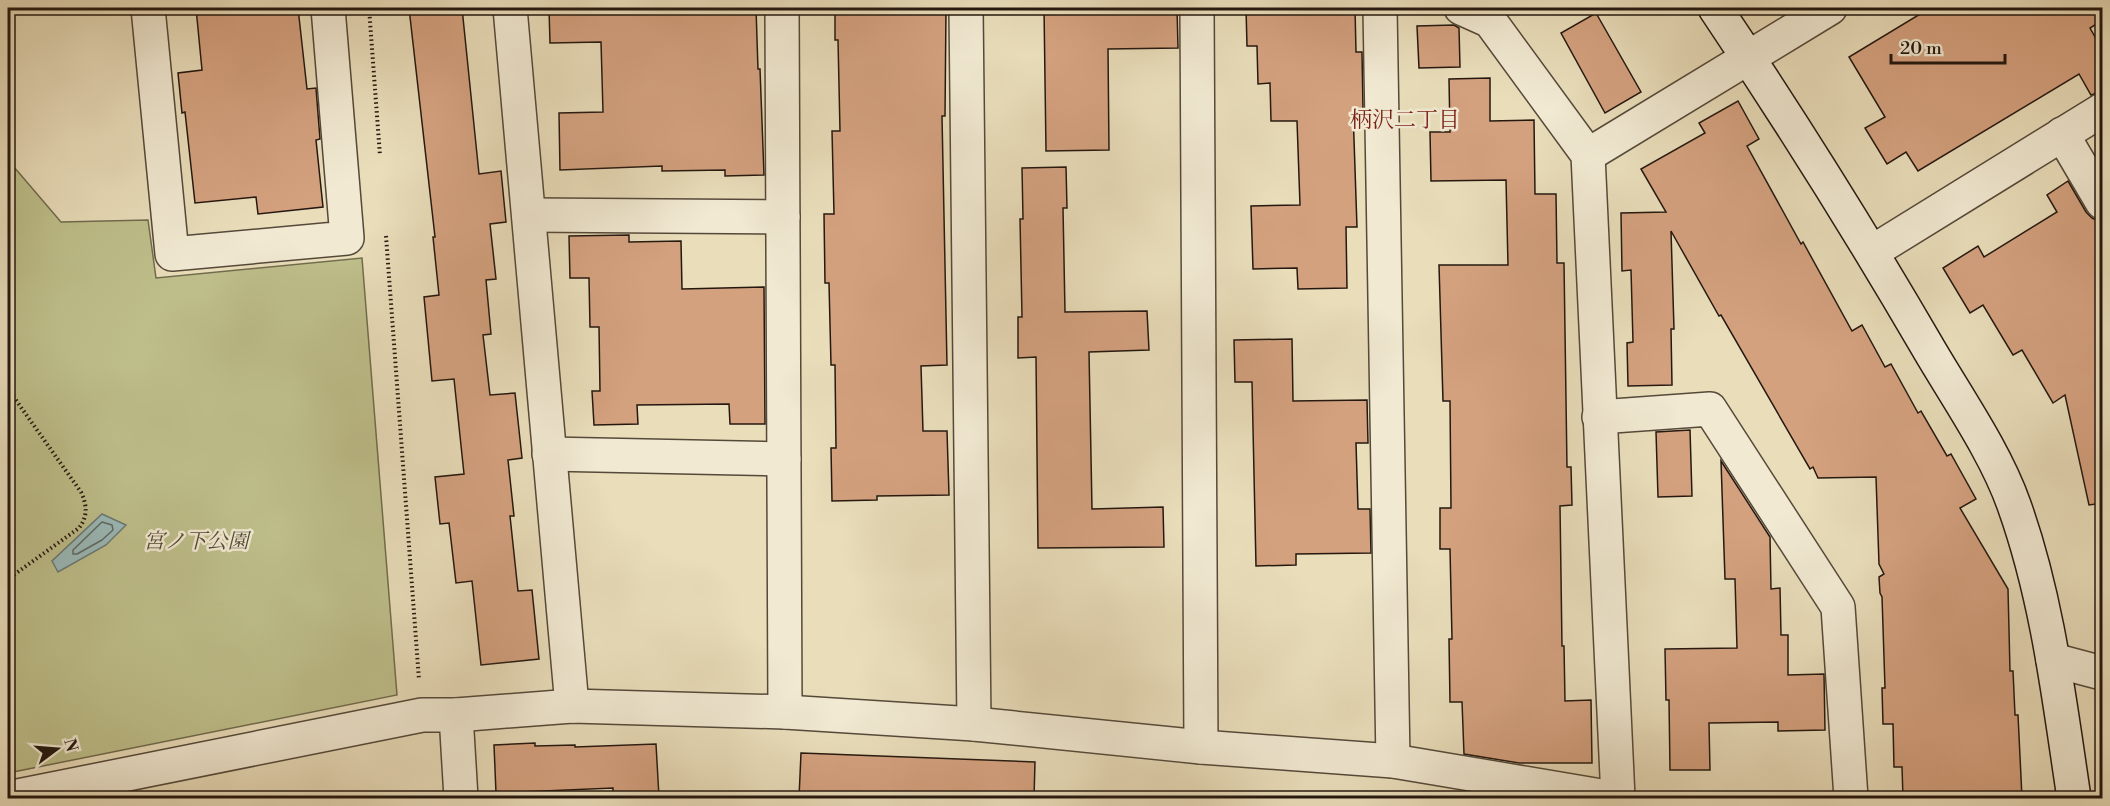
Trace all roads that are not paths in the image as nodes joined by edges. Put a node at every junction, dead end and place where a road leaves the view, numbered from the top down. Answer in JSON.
{"nodes":[{"id":1,"x":148,"y":8,"type":"edge"},
{"id":2,"x":328,"y":8,"type":"edge"},
{"id":3,"x":510,"y":8,"type":"edge"},
{"id":4,"x":782,"y":8,"type":"edge"},
{"id":5,"x":966,"y":8,"type":"edge"},
{"id":6,"x":1197,"y":8,"type":"edge"},
{"id":7,"x":1380,"y":8,"type":"edge"},
{"id":8,"x":1461,"y":8,"type":"edge"},
{"id":9,"x":1715,"y":8,"type":"edge"},
{"id":10,"x":1830,"y":8,"type":"edge"},
{"id":11,"x":1749,"y":58,"type":"junction"},
{"id":12,"x":2103,"y":110,"type":"edge"},
{"id":13,"x":2062,"y":134,"type":"junction"},
{"id":14,"x":1588,"y":155,"type":"junction"},
{"id":15,"x":2103,"y":201,"type":"edge"},
{"id":16,"x":529,"y":216,"type":"junction"},
{"id":17,"x":783,"y":218,"type":"junction"},
{"id":18,"x":1872,"y":252,"type":"junction"},
{"id":19,"x":1599,"y":417,"type":"junction"},
{"id":20,"x":549,"y":454,"type":"junction"},
{"id":21,"x":784,"y":459,"type":"junction"},
{"id":22,"x":2053,"y":660,"type":"junction"},
{"id":23,"x":2103,"y":673,"type":"edge"},
{"id":24,"x":572,"y":706,"type":"junction"},
{"id":25,"x":785,"y":712,"type":"junction"},
{"id":26,"x":456,"y":715,"type":"junction"},
{"id":27,"x":974,"y":724,"type":"junction"},
{"id":28,"x":1201,"y":747,"type":"junction"},
{"id":29,"x":1393,"y":761,"type":"junction"},
{"id":30,"x":8,"y":798,"type":"edge"},
{"id":31,"x":461,"y":798,"type":"edge"},
{"id":32,"x":1613,"y":798,"type":"edge"},
{"id":33,"x":1618,"y":798,"type":"edge"},
{"id":34,"x":1851,"y":798,"type":"edge"},
{"id":35,"x":2074,"y":798,"type":"edge"}],
"edges":[{"from":1,"to":2,"type":"street"},
{"from":3,"to":16,"type":"street"},
{"from":4,"to":17,"type":"street"},
{"from":5,"to":27,"type":"street"},
{"from":6,"to":28,"type":"street"},
{"from":7,"to":29,"type":"street"},
{"from":8,"to":14,"type":"street"},
{"from":9,"to":11,"type":"street"},
{"from":10,"to":11,"type":"street"},
{"from":11,"to":14,"type":"street"},
{"from":11,"to":18,"type":"street"},
{"from":12,"to":13,"type":"street"},
{"from":13,"to":15,"type":"street"},
{"from":13,"to":18,"type":"street"},
{"from":14,"to":19,"type":"street"},
{"from":16,"to":17,"type":"street"},
{"from":16,"to":20,"type":"street"},
{"from":17,"to":21,"type":"street"},
{"from":18,"to":22,"type":"street"},
{"from":19,"to":33,"type":"street"},
{"from":19,"to":34,"type":"street"},
{"from":20,"to":21,"type":"street"},
{"from":20,"to":24,"type":"street"},
{"from":21,"to":25,"type":"street"},
{"from":22,"to":23,"type":"street"},
{"from":22,"to":35,"type":"street"},
{"from":24,"to":25,"type":"street"},
{"from":24,"to":26,"type":"street"},
{"from":25,"to":27,"type":"street"},
{"from":26,"to":30,"type":"street"},
{"from":26,"to":31,"type":"street"},
{"from":27,"to":28,"type":"street"},
{"from":28,"to":29,"type":"street"},
{"from":29,"to":32,"type":"street"}]}
